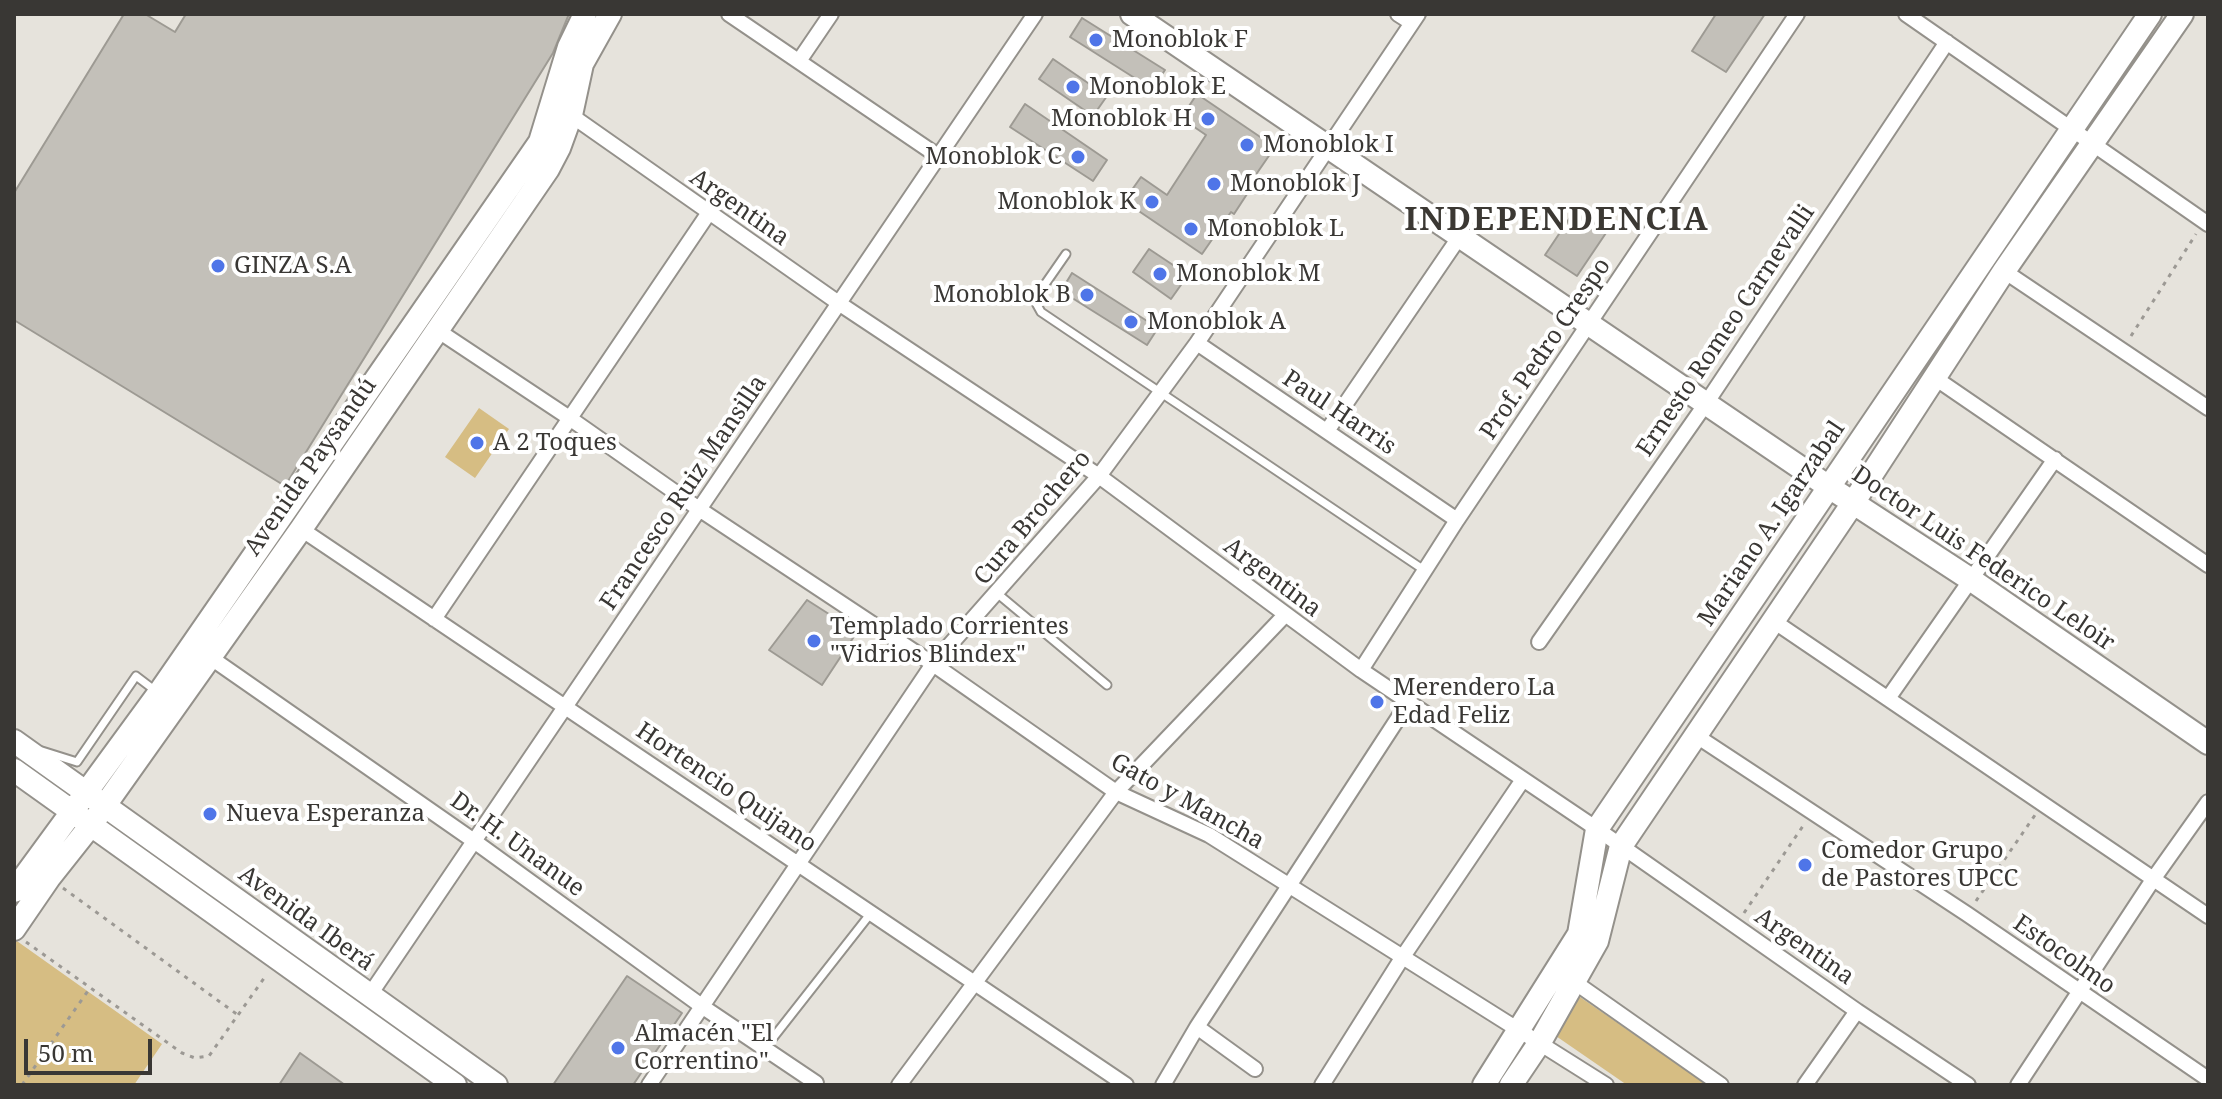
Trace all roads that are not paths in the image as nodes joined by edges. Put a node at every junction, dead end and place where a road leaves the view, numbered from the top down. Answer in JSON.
{"nodes":[{"id":1,"x":585,"y":14,"type":"edge"},
{"id":2,"x":610,"y":14,"type":"edge"},
{"id":3,"x":729,"y":14,"type":"edge"},
{"id":4,"x":831,"y":14,"type":"edge"},
{"id":5,"x":1035,"y":14,"type":"edge"},
{"id":6,"x":1132,"y":14,"type":"edge"},
{"id":7,"x":1398,"y":14,"type":"edge"},
{"id":8,"x":1797,"y":14,"type":"edge"},
{"id":9,"x":1906,"y":14,"type":"edge"},
{"id":10,"x":2165,"y":17,"type":"edge"},
{"id":11,"x":1415,"y":19,"type":"edge"},
{"id":12,"x":1947,"y":42,"type":"junction"},
{"id":13,"x":799,"y":61,"type":"junction"},
{"id":14,"x":562,"y":108,"type":"junction"},
{"id":15,"x":2070,"y":129,"type":"junction"},
{"id":16,"x":2093,"y":144,"type":"junction"},
{"id":17,"x":1329,"y":146,"type":"junction"},
{"id":18,"x":938,"y":156,"type":"junction"},
{"id":19,"x":708,"y":214,"type":"junction"},
{"id":20,"x":2207,"y":220,"type":"edge"},
{"id":21,"x":1460,"y":236,"type":"junction"},
{"id":22,"x":1066,"y":254,"type":"dead end"},
{"id":23,"x":2004,"y":271,"type":"junction"},
{"id":24,"x":840,"y":304,"type":"junction"},
{"id":25,"x":1590,"y":325,"type":"junction"},
{"id":26,"x":437,"y":330,"type":"junction"},
{"id":27,"x":1197,"y":343,"type":"junction"},
{"id":28,"x":1935,"y":378,"type":"junction"},
{"id":29,"x":1160,"y":394,"type":"junction"},
{"id":30,"x":1707,"y":402,"type":"junction"},
{"id":31,"x":2208,"y":408,"type":"edge"},
{"id":32,"x":568,"y":417,"type":"junction"},
{"id":33,"x":1327,"y":431,"type":"junction"},
{"id":34,"x":2055,"y":459,"type":"junction"},
{"id":35,"x":1099,"y":476,"type":"junction"},
{"id":36,"x":1829,"y":487,"type":"junction"},
{"id":37,"x":1853,"y":503,"type":"junction"},
{"id":38,"x":699,"y":509,"type":"junction"},
{"id":39,"x":1457,"y":520,"type":"junction"},
{"id":40,"x":301,"y":529,"type":"junction"},
{"id":41,"x":2208,"y":565,"type":"edge"},
{"id":42,"x":1424,"y":570,"type":"junction"},
{"id":43,"x":1970,"y":579,"type":"junction"},
{"id":44,"x":998,"y":594,"type":"junction"},
{"id":45,"x":1285,"y":615,"type":"junction"},
{"id":46,"x":434,"y":619,"type":"junction"},
{"id":47,"x":1772,"y":620,"type":"junction"},
{"id":48,"x":1539,"y":642,"type":"dead end"},
{"id":49,"x":201,"y":651,"type":"junction"},
{"id":50,"x":933,"y":664,"type":"junction"},
{"id":51,"x":1361,"y":670,"type":"junction"},
{"id":52,"x":1107,"y":685,"type":"dead end"},
{"id":53,"x":159,"y":693,"type":"junction"},
{"id":54,"x":1889,"y":697,"type":"junction"},
{"id":55,"x":1408,"y":703,"type":"junction"},
{"id":56,"x":565,"y":707,"type":"junction"},
{"id":57,"x":1695,"y":735,"type":"junction"},
{"id":58,"x":15,"y":742,"type":"edge"},
{"id":59,"x":2208,"y":743,"type":"edge"},
{"id":60,"x":14,"y":770,"type":"edge"},
{"id":61,"x":1522,"y":781,"type":"junction"},
{"id":62,"x":1116,"y":792,"type":"junction"},
{"id":63,"x":2208,"y":802,"type":"edge"},
{"id":64,"x":89,"y":810,"type":"junction"},
{"id":65,"x":1597,"y":829,"type":"junction"},
{"id":66,"x":474,"y":841,"type":"junction"},
{"id":67,"x":1621,"y":846,"type":"junction"},
{"id":68,"x":798,"y":864,"type":"junction"},
{"id":69,"x":2154,"y":878,"type":"junction"},
{"id":70,"x":1291,"y":886,"type":"junction"},
{"id":71,"x":14,"y":891,"type":"edge"},
{"id":72,"x":871,"y":913,"type":"junction"},
{"id":73,"x":2208,"y":916,"type":"edge"},
{"id":74,"x":20,"y":936,"type":"edge"},
{"id":75,"x":1402,"y":958,"type":"junction"},
{"id":76,"x":1573,"y":981,"type":"junction"},
{"id":77,"x":974,"y":982,"type":"junction"},
{"id":78,"x":2078,"y":991,"type":"junction"},
{"id":79,"x":369,"y":996,"type":"junction"},
{"id":80,"x":703,"y":1007,"type":"junction"},
{"id":81,"x":1857,"y":1011,"type":"junction"},
{"id":82,"x":1197,"y":1027,"type":"junction"},
{"id":83,"x":1530,"y":1036,"type":"junction"},
{"id":84,"x":765,"y":1048,"type":"junction"},
{"id":85,"x":1255,"y":1069,"type":"dead end"},
{"id":86,"x":454,"y":1078,"type":"edge"},
{"id":87,"x":2208,"y":1079,"type":"edge"},
{"id":88,"x":487,"y":1083,"type":"edge"},
{"id":89,"x":816,"y":1083,"type":"dead end"},
{"id":90,"x":649,"y":1085,"type":"edge"},
{"id":91,"x":899,"y":1085,"type":"edge"},
{"id":92,"x":1126,"y":1085,"type":"edge"},
{"id":93,"x":1163,"y":1085,"type":"edge"},
{"id":94,"x":1322,"y":1085,"type":"edge"},
{"id":95,"x":1484,"y":1085,"type":"edge"},
{"id":96,"x":1511,"y":1085,"type":"edge"},
{"id":97,"x":1606,"y":1085,"type":"edge"},
{"id":98,"x":1721,"y":1085,"type":"edge"},
{"id":99,"x":1805,"y":1085,"type":"edge"},
{"id":100,"x":1968,"y":1085,"type":"edge"},
{"id":101,"x":2018,"y":1085,"type":"edge"}],
"edges":[{"from":1,"to":14,"type":"main road","name":"Avenida Paysandú"},
{"from":2,"to":14,"type":"main road","name":"Avenida Paysandú"},
{"from":3,"to":13,"type":"street"},
{"from":4,"to":13,"type":"street"},
{"from":5,"to":18,"type":"street","name":"Francesco Ruiz Mansilla"},
{"from":6,"to":17,"type":"main road","name":"Doctor Luis Federico Leloir"},
{"from":7,"to":11,"type":"street"},
{"from":8,"to":25,"type":"street","name":"Prof. Pedro Crespo"},
{"from":9,"to":12,"type":"street"},
{"from":10,"to":15,"type":"main road","name":"Mariano A. Igarzabal"},
{"from":10,"to":16,"type":"main road","name":"Mariano A. Igarzabal"},
{"from":11,"to":17,"type":"street","name":"Cura Brochero"},
{"from":12,"to":15,"type":"street"},
{"from":12,"to":30,"type":"street","name":"Ernesto Romeo Carnevalli"},
{"from":13,"to":18,"type":"street"},
{"from":14,"to":19,"type":"street","name":"Argentina"},
{"from":14,"to":26,"type":"main road","name":"Avenida Paysandú"},
{"from":14,"to":49,"type":"main road","name":"Avenida Paysandú"},
{"from":15,"to":16,"type":"street"},
{"from":15,"to":36,"type":"main road","name":"Mariano A. Igarzabal"},
{"from":16,"to":20,"type":"street"},
{"from":16,"to":23,"type":"main road","name":"Mariano A. Igarzabal"},
{"from":17,"to":21,"type":"main road","name":"Doctor Luis Federico Leloir"},
{"from":17,"to":27,"type":"street","name":"Cura Brochero"},
{"from":18,"to":24,"type":"street","name":"Francesco Ruiz Mansilla"},
{"from":19,"to":24,"type":"street","name":"Argentina"},
{"from":19,"to":32,"type":"street"},
{"from":21,"to":25,"type":"main road","name":"Doctor Luis Federico Leloir"},
{"from":21,"to":33,"type":"street"},
{"from":22,"to":29,"type":"lane"},
{"from":23,"to":28,"type":"main road","name":"Mariano A. Igarzabal"},
{"from":23,"to":31,"type":"street"},
{"from":24,"to":35,"type":"street","name":"Argentina"},
{"from":24,"to":38,"type":"street","name":"Francesco Ruiz Mansilla"},
{"from":25,"to":30,"type":"main road","name":"Doctor Luis Federico Leloir"},
{"from":25,"to":39,"type":"street","name":"Prof. Pedro Crespo"},
{"from":26,"to":32,"type":"street","name":"Gato y Mancha"},
{"from":26,"to":40,"type":"main road","name":"Avenida Paysandú"},
{"from":27,"to":29,"type":"street","name":"Cura Brochero"},
{"from":27,"to":33,"type":"street","name":"Paul Harris"},
{"from":28,"to":34,"type":"street"},
{"from":28,"to":37,"type":"main road","name":"Mariano A. Igarzabal"},
{"from":29,"to":35,"type":"street","name":"Cura Brochero"},
{"from":29,"to":42,"type":"lane"},
{"from":30,"to":36,"type":"main road","name":"Doctor Luis Federico Leloir"},
{"from":30,"to":48,"type":"street","name":"Ernesto Romeo Carnevalli"},
{"from":32,"to":38,"type":"street","name":"Gato y Mancha"},
{"from":32,"to":46,"type":"street"},
{"from":33,"to":39,"type":"street","name":"Paul Harris"},
{"from":34,"to":41,"type":"street"},
{"from":34,"to":43,"type":"street"},
{"from":35,"to":44,"type":"street","name":"Cura Brochero"},
{"from":35,"to":45,"type":"street","name":"Argentina"},
{"from":36,"to":37,"type":"main road","name":"Doctor Luis Federico Leloir"},
{"from":36,"to":65,"type":"main road","name":"Mariano A. Igarzabal"},
{"from":37,"to":43,"type":"main road","name":"Doctor Luis Federico Leloir"},
{"from":37,"to":47,"type":"main road","name":"Mariano A. Igarzabal"},
{"from":38,"to":50,"type":"street","name":"Gato y Mancha"},
{"from":38,"to":56,"type":"street","name":"Francesco Ruiz Mansilla"},
{"from":39,"to":42,"type":"street","name":"Prof. Pedro Crespo"},
{"from":40,"to":46,"type":"street","name":"Hortencio Quijano"},
{"from":40,"to":49,"type":"main road","name":"Avenida Paysandú"},
{"from":42,"to":51,"type":"street","name":"Prof. Pedro Crespo"},
{"from":43,"to":54,"type":"street"},
{"from":43,"to":59,"type":"main road","name":"Doctor Luis Federico Leloir"},
{"from":44,"to":50,"type":"street","name":"Cura Brochero"},
{"from":44,"to":52,"type":"lane"},
{"from":45,"to":51,"type":"street","name":"Argentina"},
{"from":45,"to":62,"type":"street"},
{"from":46,"to":56,"type":"street","name":"Hortencio Quijano"},
{"from":47,"to":54,"type":"street"},
{"from":47,"to":57,"type":"main road","name":"Mariano A. Igarzabal"},
{"from":49,"to":53,"type":"main road","name":"Avenida Paysandú"},
{"from":49,"to":64,"type":"main road","name":"Avenida Paysandú"},
{"from":49,"to":66,"type":"street","name":"Dr. H. Unanue"},
{"from":50,"to":62,"type":"street","name":"Gato y Mancha"},
{"from":50,"to":68,"type":"street","name":"Cura Brochero"},
{"from":51,"to":55,"type":"street","name":"Argentina"},
{"from":53,"to":58,"type":"lane"},
{"from":53,"to":64,"type":"main road","name":"Avenida Paysandú"},
{"from":54,"to":69,"type":"street"},
{"from":55,"to":61,"type":"street","name":"Argentina"},
{"from":55,"to":70,"type":"street"},
{"from":56,"to":66,"type":"street","name":"Francesco Ruiz Mansilla"},
{"from":56,"to":68,"type":"street","name":"Hortencio Quijano"},
{"from":57,"to":67,"type":"main road","name":"Mariano A. Igarzabal"},
{"from":57,"to":78,"type":"street","name":"Estocolmo"},
{"from":58,"to":64,"type":"main road"},
{"from":60,"to":64,"type":"main road"},
{"from":61,"to":65,"type":"street","name":"Argentina"},
{"from":61,"to":75,"type":"street"},
{"from":62,"to":70,"type":"street","name":"Gato y Mancha"},
{"from":62,"to":77,"type":"street"},
{"from":63,"to":69,"type":"street"},
{"from":64,"to":71,"type":"main road","name":"Avenida Paysandú"},
{"from":64,"to":74,"type":"main road","name":"Avenida Paysandú"},
{"from":64,"to":79,"type":"main road","name":"Avenida Iberá"},
{"from":64,"to":86,"type":"main road","name":"Avenida Iberá"},
{"from":65,"to":67,"type":"street","name":"Argentina"},
{"from":65,"to":83,"type":"main road","name":"Mariano A. Igarzabal"},
{"from":66,"to":79,"type":"street","name":"Francesco Ruiz Mansilla"},
{"from":66,"to":80,"type":"street","name":"Dr. H. Unanue"},
{"from":67,"to":76,"type":"main road","name":"Mariano A. Igarzabal"},
{"from":67,"to":81,"type":"street","name":"Argentina"},
{"from":68,"to":72,"type":"street","name":"Hortencio Quijano"},
{"from":68,"to":80,"type":"street","name":"Cura Brochero"},
{"from":69,"to":73,"type":"street"},
{"from":69,"to":78,"type":"street"},
{"from":70,"to":75,"type":"street","name":"Gato y Mancha"},
{"from":70,"to":82,"type":"street"},
{"from":72,"to":77,"type":"street","name":"Hortencio Quijano"},
{"from":72,"to":84,"type":"lane"},
{"from":75,"to":83,"type":"street","name":"Gato y Mancha"},
{"from":75,"to":94,"type":"street"},
{"from":76,"to":83,"type":"main road","name":"Mariano A. Igarzabal"},
{"from":76,"to":98,"type":"street"},
{"from":77,"to":91,"type":"street"},
{"from":77,"to":92,"type":"street","name":"Hortencio Quijano"},
{"from":78,"to":87,"type":"street","name":"Estocolmo"},
{"from":78,"to":101,"type":"street"},
{"from":79,"to":86,"type":"main road","name":"Avenida Iberá"},
{"from":80,"to":84,"type":"street","name":"Dr. H. Unanue"},
{"from":80,"to":90,"type":"street","name":"Cura Brochero"},
{"from":81,"to":99,"type":"street"},
{"from":81,"to":100,"type":"street","name":"Argentina"},
{"from":82,"to":85,"type":"street"},
{"from":82,"to":93,"type":"street"},
{"from":83,"to":95,"type":"main road","name":"Mariano A. Igarzabal"},
{"from":83,"to":96,"type":"main road","name":"Mariano A. Igarzabal"},
{"from":83,"to":97,"type":"street","name":"Gato y Mancha"},
{"from":84,"to":89,"type":"street","name":"Dr. H. Unanue"},
{"from":86,"to":88,"type":"main road","name":"Avenida Iberá"}]}
